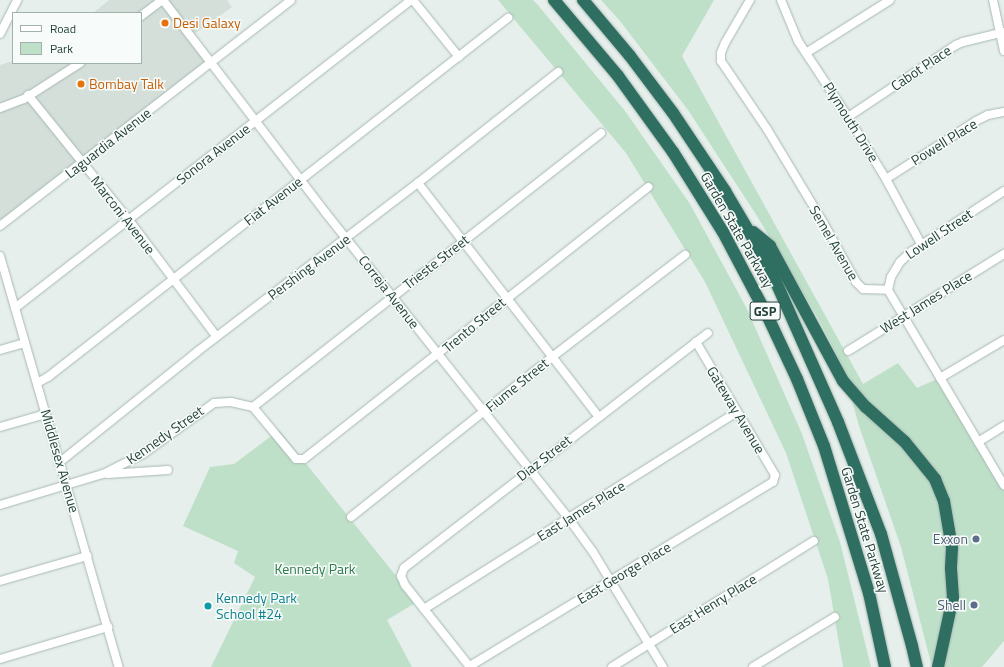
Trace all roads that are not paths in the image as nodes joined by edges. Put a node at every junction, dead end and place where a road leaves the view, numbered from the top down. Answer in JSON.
{"nodes":[{"id":1,"x":17,"y":0,"type":"edge"},
{"id":2,"x":162,"y":0,"type":"edge"},
{"id":3,"x":291,"y":0,"type":"edge"},
{"id":4,"x":412,"y":0,"type":"edge"},
{"id":5,"x":554,"y":0,"type":"edge"},
{"id":6,"x":583,"y":0,"type":"edge"},
{"id":7,"x":750,"y":0,"type":"edge"},
{"id":8,"x":782,"y":0,"type":"edge"},
{"id":9,"x":993,"y":0,"type":"edge"},
{"id":10,"x":887,"y":1,"type":"edge"},
{"id":11,"x":142,"y":15,"type":"edge"},
{"id":12,"x":508,"y":18,"type":"dead end"},
{"id":13,"x":1002,"y":32,"type":"edge"},
{"id":14,"x":0,"y":34,"type":"edge"},
{"id":15,"x":1004,"y":51,"type":"edge"},
{"id":16,"x":806,"y":53,"type":"junction"},
{"id":17,"x":459,"y":57,"type":"junction"},
{"id":18,"x":210,"y":63,"type":"junction"},
{"id":19,"x":78,"y":64,"type":"edge"},
{"id":20,"x":558,"y":72,"type":"dead end"},
{"id":21,"x":28,"y":95,"type":"junction"},
{"id":22,"x":0,"y":108,"type":"edge"},
{"id":23,"x":1004,"y":112,"type":"edge"},
{"id":24,"x":848,"y":117,"type":"junction"},
{"id":25,"x":255,"y":121,"type":"junction"},
{"id":26,"x":601,"y":133,"type":"dead end"},
{"id":27,"x":83,"y":163,"type":"junction"},
{"id":28,"x":886,"y":179,"type":"junction"},
{"id":29,"x":301,"y":180,"type":"junction"},
{"id":30,"x":418,"y":183,"type":"junction"},
{"id":31,"x":648,"y":187,"type":"dead end"},
{"id":32,"x":1004,"y":190,"type":"edge"},
{"id":33,"x":128,"y":220,"type":"junction"},
{"id":34,"x":0,"y":226,"type":"edge"},
{"id":35,"x":747,"y":227,"type":"junction"},
{"id":36,"x":347,"y":238,"type":"junction"},
{"id":37,"x":462,"y":241,"type":"junction"},
{"id":38,"x":921,"y":244,"type":"junction"},
{"id":39,"x":1004,"y":254,"type":"edge"},
{"id":40,"x":684,"y":255,"type":"dead end"},
{"id":41,"x":0,"y":256,"type":"edge"},
{"id":42,"x":2,"y":272,"type":"edge"},
{"id":43,"x":173,"y":279,"type":"junction"},
{"id":44,"x":888,"y":290,"type":"junction"},
{"id":45,"x":392,"y":296,"type":"junction"},
{"id":46,"x":506,"y":298,"type":"junction"},
{"id":47,"x":15,"y":308,"type":"junction"},
{"id":48,"x":904,"y":316,"type":"junction"},
{"id":49,"x":708,"y":333,"type":"dead end"},
{"id":50,"x":216,"y":336,"type":"junction"},
{"id":51,"x":1004,"y":340,"type":"edge"},
{"id":52,"x":696,"y":342,"type":"junction"},
{"id":53,"x":25,"y":343,"type":"junction"},
{"id":54,"x":0,"y":350,"type":"edge"},
{"id":55,"x":848,"y":351,"type":"dead end"},
{"id":56,"x":438,"y":354,"type":"junction"},
{"id":57,"x":552,"y":357,"type":"junction"},
{"id":58,"x":940,"y":378,"type":"junction"},
{"id":59,"x":37,"y":383,"type":"junction"},
{"id":60,"x":253,"y":407,"type":"junction"},
{"id":61,"x":737,"y":412,"type":"junction"},
{"id":62,"x":483,"y":413,"type":"junction"},
{"id":63,"x":46,"y":414,"type":"junction"},
{"id":64,"x":598,"y":416,"type":"junction"},
{"id":65,"x":1004,"y":426,"type":"edge"},
{"id":66,"x":0,"y":427,"type":"edge"},
{"id":67,"x":978,"y":442,"type":"junction"},
{"id":68,"x":60,"y":462,"type":"junction"},
{"id":69,"x":168,"y":470,"type":"dead end"},
{"id":70,"x":528,"y":470,"type":"junction"},
{"id":71,"x":103,"y":474,"type":"junction"},
{"id":72,"x":776,"y":478,"type":"joint"},
{"id":73,"x":1004,"y":485,"type":"edge"},
{"id":74,"x":66,"y":486,"type":"junction"},
{"id":75,"x":0,"y":505,"type":"edge"},
{"id":76,"x":351,"y":516,"type":"dead end"},
{"id":77,"x":568,"y":519,"type":"junction"},
{"id":78,"x":814,"y":541,"type":"dead end"},
{"id":79,"x":87,"y":556,"type":"junction"},
{"id":80,"x":611,"y":581,"type":"junction"},
{"id":81,"x":0,"y":582,"type":"edge"},
{"id":82,"x":424,"y":609,"type":"junction"},
{"id":83,"x":836,"y":617,"type":"dead end"},
{"id":84,"x":108,"y":627,"type":"junction"},
{"id":85,"x":649,"y":644,"type":"junction"},
{"id":86,"x":0,"y":659,"type":"edge"},
{"id":87,"x":118,"y":667,"type":"edge"},
{"id":88,"x":470,"y":667,"type":"edge"},
{"id":89,"x":612,"y":667,"type":"edge"},
{"id":90,"x":663,"y":667,"type":"edge"},
{"id":91,"x":753,"y":667,"type":"edge"},
{"id":92,"x":885,"y":667,"type":"edge"},
{"id":93,"x":917,"y":667,"type":"edge"},
{"id":94,"x":938,"y":667,"type":"edge"}],
"edges":[{"from":1,"to":14,"type":"street"},
{"from":2,"to":11,"type":"street"},
{"from":2,"to":18,"type":"street","name":"Correja Avenue"},
{"from":3,"to":18,"type":"street","name":"Laguardia Avenue"},
{"from":4,"to":17,"type":"street"},
{"from":4,"to":25,"type":"street","name":"Sonora Avenue"},
{"from":5,"to":92,"type":"highway","name":"Garden State Parkway","number":"GSP"},
{"from":6,"to":35,"type":"highway","name":"Garden State Parkway","number":"GSP"},
{"from":7,"to":44,"type":"street","name":"Semel Avenue"},
{"from":8,"to":16,"type":"street","name":"Plymouth Drive"},
{"from":9,"to":13,"type":"street"},
{"from":10,"to":16,"type":"street"},
{"from":12,"to":17,"type":"street","name":"Fiat Avenue"},
{"from":13,"to":15,"type":"street"},
{"from":13,"to":24,"type":"street","name":"Cabot Place"},
{"from":16,"to":24,"type":"street","name":"Plymouth Drive"},
{"from":17,"to":29,"type":"street","name":"Fiat Avenue"},
{"from":18,"to":25,"type":"street","name":"Correja Avenue"},
{"from":18,"to":27,"type":"street","name":"Laguardia Avenue"},
{"from":19,"to":21,"type":"street"},
{"from":20,"to":30,"type":"street","name":"Pershing Avenue"},
{"from":21,"to":22,"type":"street"},
{"from":21,"to":27,"type":"street","name":"Marconi Avenue"},
{"from":23,"to":28,"type":"street","name":"Powell Place"},
{"from":24,"to":28,"type":"street","name":"Plymouth Drive"},
{"from":25,"to":29,"type":"street","name":"Correja Avenue"},
{"from":25,"to":33,"type":"street","name":"Sonora Avenue"},
{"from":26,"to":37,"type":"street","name":"Trieste Street"},
{"from":27,"to":33,"type":"street","name":"Marconi Avenue"},
{"from":27,"to":34,"type":"street","name":"Laguardia Avenue"},
{"from":28,"to":38,"type":"street","name":"Plymouth Drive"},
{"from":29,"to":36,"type":"street","name":"Correja Avenue"},
{"from":29,"to":43,"type":"street","name":"Fiat Avenue"},
{"from":30,"to":36,"type":"street","name":"Pershing Avenue"},
{"from":30,"to":37,"type":"street"},
{"from":31,"to":46,"type":"street","name":"Trento Street"},
{"from":32,"to":38,"type":"street","name":"Lowell Street"},
{"from":33,"to":43,"type":"street","name":"Marconi Avenue"},
{"from":33,"to":47,"type":"street","name":"Sonora Avenue"},
{"from":35,"to":93,"type":"highway","name":"Garden State Parkway","number":"GSP"},
{"from":35,"to":94,"type":"highway"},
{"from":36,"to":45,"type":"street","name":"Correja Avenue"},
{"from":36,"to":50,"type":"street","name":"Pershing Avenue"},
{"from":37,"to":45,"type":"street","name":"Trieste Street"},
{"from":37,"to":46,"type":"street"},
{"from":38,"to":44,"type":"street","name":"Lowell Street"},
{"from":39,"to":48,"type":"street","name":"West James Place"},
{"from":40,"to":57,"type":"street","name":"Fiume Street"},
{"from":41,"to":42,"type":"street","name":"Middlesex Avenue"},
{"from":42,"to":47,"type":"street","name":"Middlesex Avenue"},
{"from":43,"to":50,"type":"street","name":"Marconi Avenue"},
{"from":43,"to":59,"type":"street","name":"Fiat Avenue"},
{"from":44,"to":48,"type":"street"},
{"from":45,"to":56,"type":"street","name":"Correja Avenue"},
{"from":45,"to":60,"type":"street","name":"Trieste Street"},
{"from":46,"to":56,"type":"street","name":"Trento Street"},
{"from":46,"to":57,"type":"street"},
{"from":47,"to":53,"type":"street","name":"Middlesex Avenue"},
{"from":48,"to":55,"type":"street","name":"West James Place"},
{"from":48,"to":58,"type":"street"},
{"from":49,"to":52,"type":"street","name":"Diaz Street"},
{"from":50,"to":68,"type":"street","name":"Pershing Avenue"},
{"from":51,"to":58,"type":"street"},
{"from":52,"to":61,"type":"street","name":"Gateway Avenue"},
{"from":52,"to":64,"type":"street","name":"Diaz Street"},
{"from":53,"to":54,"type":"street"},
{"from":53,"to":59,"type":"street","name":"Middlesex Avenue"},
{"from":56,"to":60,"type":"street","name":"Trento Street"},
{"from":56,"to":62,"type":"street","name":"Correja Avenue"},
{"from":57,"to":62,"type":"street","name":"Fiume Street"},
{"from":57,"to":64,"type":"street"},
{"from":58,"to":67,"type":"street"},
{"from":59,"to":63,"type":"street","name":"Middlesex Avenue"},
{"from":60,"to":71,"type":"street","name":"Kennedy Street"},
{"from":61,"to":72,"type":"street","name":"Gateway Avenue"},
{"from":61,"to":77,"type":"street","name":"East James Place"},
{"from":62,"to":70,"type":"street","name":"Correja Avenue"},
{"from":62,"to":76,"type":"street","name":"Fiume Street"},
{"from":63,"to":66,"type":"street"},
{"from":63,"to":68,"type":"street","name":"Middlesex Avenue"},
{"from":64,"to":70,"type":"street","name":"Diaz Street"},
{"from":65,"to":67,"type":"street"},
{"from":67,"to":73,"type":"street"},
{"from":68,"to":74,"type":"street","name":"Middlesex Avenue"},
{"from":69,"to":71,"type":"street","name":"Kennedy Street"},
{"from":70,"to":77,"type":"street","name":"Correja Avenue"},
{"from":70,"to":82,"type":"street","name":"Diaz Street"},
{"from":71,"to":74,"type":"street","name":"Kennedy Street"},
{"from":72,"to":80,"type":"street","name":"East George Place"},
{"from":74,"to":75,"type":"street","name":"Kennedy Street"},
{"from":74,"to":79,"type":"street","name":"Middlesex Avenue"},
{"from":77,"to":80,"type":"street","name":"Correja Avenue"},
{"from":77,"to":82,"type":"street","name":"East James Place"},
{"from":78,"to":85,"type":"street","name":"East Henry Place"},
{"from":79,"to":81,"type":"street"},
{"from":79,"to":84,"type":"street","name":"Middlesex Avenue"},
{"from":80,"to":85,"type":"street","name":"Correja Avenue"},
{"from":80,"to":88,"type":"street","name":"East George Place"},
{"from":82,"to":88,"type":"street"},
{"from":83,"to":91,"type":"street"},
{"from":84,"to":86,"type":"street"},
{"from":84,"to":87,"type":"street","name":"Middlesex Avenue"},
{"from":85,"to":89,"type":"street","name":"East Henry Place"},
{"from":85,"to":90,"type":"street","name":"Correja Avenue"}]}
